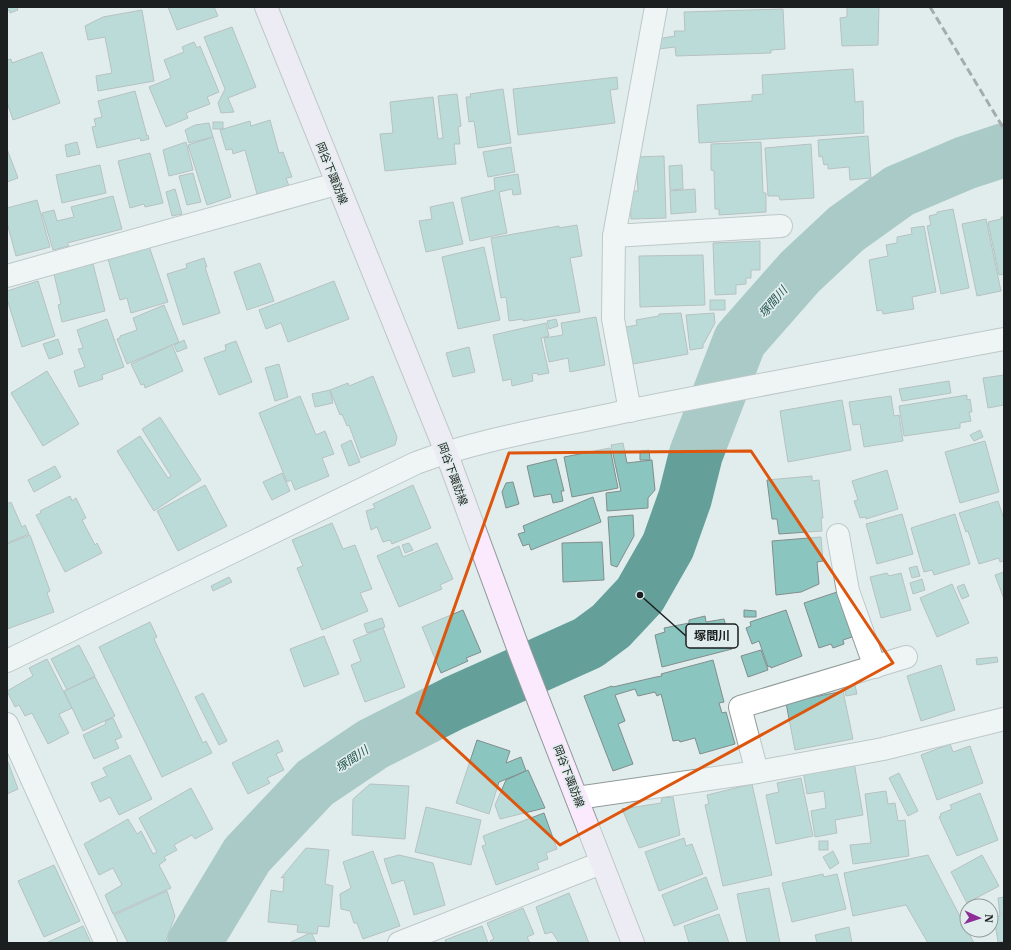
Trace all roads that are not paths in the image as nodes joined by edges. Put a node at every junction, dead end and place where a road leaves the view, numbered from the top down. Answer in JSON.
{"nodes":[{"id":1,"x":266,"y":7,"type":"edge"},
{"id":2,"x":656,"y":7,"type":"edge"},
{"id":3,"x":336,"y":184,"type":"junction"},
{"id":4,"x":781,"y":226,"type":"dead end"},
{"id":5,"x":614,"y":236,"type":"junction"},
{"id":6,"x":7,"y":276,"type":"edge"},
{"id":7,"x":1004,"y":339,"type":"edge"},
{"id":8,"x":630,"y":411,"type":"junction"},
{"id":9,"x":446,"y":452,"type":"junction"},
{"id":10,"x":838,"y":535,"type":"dead end"},
{"id":11,"x":906,"y":657,"type":"dead end"},
{"id":12,"x":7,"y":661,"type":"edge"},
{"id":13,"x":875,"y":666,"type":"junction"},
{"id":14,"x":1004,"y":719,"type":"edge"},
{"id":15,"x":7,"y":724,"type":"edge"},
{"id":16,"x":757,"y":772,"type":"junction"},
{"id":17,"x":577,"y":798,"type":"junction"},
{"id":18,"x":601,"y":863,"type":"junction"},
{"id":19,"x":106,"y":943,"type":"edge"},
{"id":20,"x":399,"y":943,"type":"edge"},
{"id":21,"x":633,"y":943,"type":"edge"}],
"edges":[{"from":1,"to":3,"type":"main road","name":"岡谷下諏訪線"},
{"from":2,"to":5,"type":"street"},
{"from":3,"to":6,"type":"street"},
{"from":3,"to":9,"type":"main road","name":"岡谷下諏訪線"},
{"from":4,"to":5,"type":"street"},
{"from":5,"to":8,"type":"street"},
{"from":7,"to":8,"type":"street"},
{"from":8,"to":9,"type":"street"},
{"from":9,"to":12,"type":"street"},
{"from":9,"to":17,"type":"main road","name":"岡谷下諏訪線"},
{"from":10,"to":13,"type":"street"},
{"from":11,"to":13,"type":"street"},
{"from":13,"to":16,"type":"street"},
{"from":14,"to":16,"type":"street"},
{"from":15,"to":19,"type":"street"},
{"from":16,"to":17,"type":"street"},
{"from":17,"to":18,"type":"main road","name":"岡谷下諏訪線"},
{"from":18,"to":20,"type":"street"},
{"from":18,"to":21,"type":"main road","name":"岡谷下諏訪線"}]}
